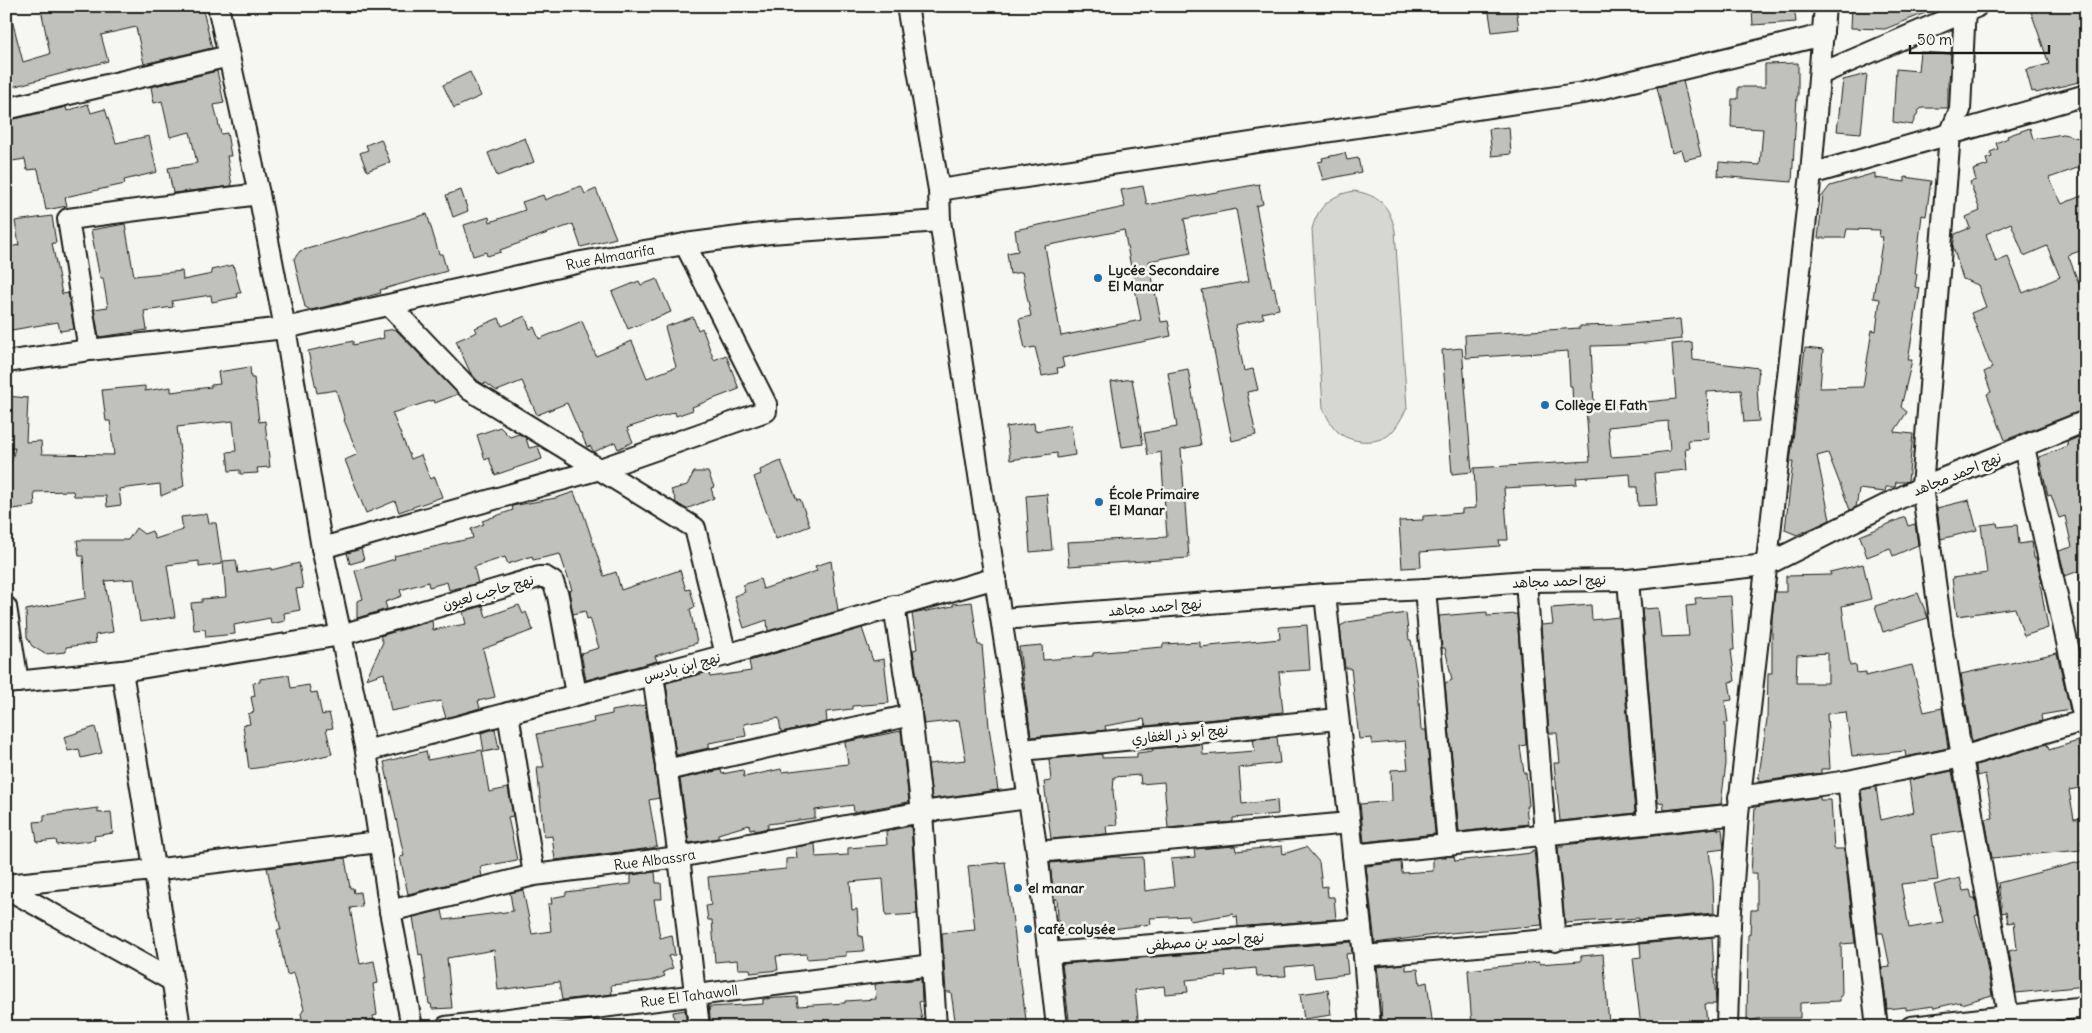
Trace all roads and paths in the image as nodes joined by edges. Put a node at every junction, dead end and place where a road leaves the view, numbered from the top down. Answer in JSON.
{"nodes":[{"id":1,"x":218,"y":6,"type":"edge"},
{"id":2,"x":907,"y":6,"type":"edge"},
{"id":3,"x":1825,"y":6,"type":"edge"},
{"id":4,"x":1969,"y":8,"type":"edge"},
{"id":5,"x":1823,"y":35,"type":"junction"},
{"id":6,"x":229,"y":56,"type":"junction"},
{"id":7,"x":1820,"y":74,"type":"junction"},
{"id":8,"x":2086,"y":95,"type":"edge"},
{"id":9,"x":6,"y":108,"type":"edge"},
{"id":10,"x":1950,"y":134,"type":"junction"},
{"id":11,"x":1811,"y":174,"type":"junction"},
{"id":12,"x":939,"y":190,"type":"junction"},
{"id":13,"x":259,"y":194,"type":"junction"},
{"id":14,"x":940,"y":221,"type":"junction"},
{"id":15,"x":685,"y":244,"type":"junction"},
{"id":16,"x":390,"y":305,"type":"junction"},
{"id":17,"x":285,"y":328,"type":"junction"},
{"id":18,"x":89,"y":350,"type":"junction"},
{"id":19,"x":6,"y":362,"type":"edge"},
{"id":20,"x":2086,"y":421,"type":"edge"},
{"id":21,"x":2024,"y":447,"type":"junction"},
{"id":22,"x":600,"y":469,"type":"junction"},
{"id":23,"x":1922,"y":486,"type":"junction"},
{"id":24,"x":322,"y":548,"type":"junction"},
{"id":25,"x":1766,"y":565,"type":"junction"},
{"id":26,"x":996,"y":578,"type":"junction"},
{"id":27,"x":1628,"y":580,"type":"junction"},
{"id":28,"x":1526,"y":581,"type":"junction"},
{"id":29,"x":1425,"y":589,"type":"junction"},
{"id":30,"x":1325,"y":594,"type":"junction"},
{"id":31,"x":894,"y":606,"type":"junction"},
{"id":32,"x":6,"y":607,"type":"edge"},
{"id":33,"x":1002,"y":619,"type":"junction"},
{"id":34,"x":341,"y":635,"type":"junction"},
{"id":35,"x":726,"y":655,"type":"junction"},
{"id":36,"x":122,"y":671,"type":"junction"},
{"id":37,"x":653,"y":675,"type":"junction"},
{"id":38,"x":12,"y":683,"type":"edge"},
{"id":39,"x":576,"y":694,"type":"junction"},
{"id":40,"x":508,"y":713,"type":"junction"},
{"id":41,"x":911,"y":715,"type":"junction"},
{"id":42,"x":1338,"y":719,"type":"junction"},
{"id":43,"x":2085,"y":723,"type":"edge"},
{"id":44,"x":1022,"y":750,"type":"junction"},
{"id":45,"x":366,"y":751,"type":"junction"},
{"id":46,"x":1962,"y":757,"type":"junction"},
{"id":47,"x":666,"y":770,"type":"junction"},
{"id":48,"x":1848,"y":781,"type":"junction"},
{"id":49,"x":1029,"y":798,"type":"junction"},
{"id":50,"x":1738,"y":805,"type":"junction"},
{"id":51,"x":922,"y":812,"type":"junction"},
{"id":52,"x":1349,"y":823,"type":"junction"},
{"id":53,"x":1648,"y":824,"type":"junction"},
{"id":54,"x":1545,"y":835,"type":"junction"},
{"id":55,"x":378,"y":842,"type":"junction"},
{"id":56,"x":1448,"y":845,"type":"junction"},
{"id":57,"x":1037,"y":852,"type":"junction"},
{"id":58,"x":1353,"y":856,"type":"junction"},
{"id":59,"x":679,"y":857,"type":"junction"},
{"id":60,"x":153,"y":870,"type":"junction"},
{"id":61,"x":534,"y":876,"type":"junction"},
{"id":62,"x":6,"y":886,"type":"edge"},
{"id":63,"x":390,"y":911,"type":"junction"},
{"id":64,"x":1730,"y":924,"type":"junction"},
{"id":65,"x":1361,"y":929,"type":"junction"},
{"id":66,"x":1555,"y":941,"type":"junction"},
{"id":67,"x":1049,"y":953,"type":"junction"},
{"id":68,"x":1364,"y":956,"type":"junction"},
{"id":69,"x":932,"y":965,"type":"junction"},
{"id":70,"x":171,"y":980,"type":"junction"},
{"id":71,"x":694,"y":995,"type":"junction"},
{"id":72,"x":2086,"y":1006,"type":"edge"},
{"id":73,"x":2008,"y":1015,"type":"junction"},
{"id":74,"x":180,"y":1027,"type":"edge"},
{"id":75,"x":412,"y":1027,"type":"edge"},
{"id":76,"x":446,"y":1027,"type":"edge"},
{"id":77,"x":699,"y":1027,"type":"edge"},
{"id":78,"x":936,"y":1027,"type":"edge"},
{"id":79,"x":1057,"y":1027,"type":"edge"},
{"id":80,"x":1370,"y":1027,"type":"edge"},
{"id":81,"x":1727,"y":1027,"type":"edge"},
{"id":82,"x":1877,"y":1027,"type":"edge"},
{"id":83,"x":1911,"y":1027,"type":"edge"}],
"edges":[{"from":1,"to":6,"type":"street"},
{"from":2,"to":12,"type":"street"},
{"from":3,"to":5,"type":"street"},
{"from":4,"to":7,"type":"street"},
{"from":4,"to":10,"type":"street"},
{"from":5,"to":7,"type":"street"},
{"from":5,"to":12,"type":"street"},
{"from":6,"to":9,"type":"street"},
{"from":6,"to":13,"type":"street"},
{"from":7,"to":11,"type":"street"},
{"from":8,"to":10,"type":"street"},
{"from":10,"to":11,"type":"street"},
{"from":10,"to":23,"type":"street"},
{"from":11,"to":25,"type":"street"},
{"from":12,"to":14,"type":"street"},
{"from":13,"to":17,"type":"street"},
{"from":13,"to":18,"type":"street"},
{"from":14,"to":15,"type":"street","name":"Rue Almaarifa"},
{"from":14,"to":26,"type":"street"},
{"from":15,"to":16,"type":"street","name":"Rue Almaarifa"},
{"from":15,"to":22,"type":"street"},
{"from":16,"to":17,"type":"street","name":"Rue Almaarifa"},
{"from":16,"to":22,"type":"street"},
{"from":17,"to":18,"type":"street","name":"Rue Almaarifa"},
{"from":17,"to":24,"type":"street"},
{"from":18,"to":19,"type":"street","name":"Rue Almaarifa"},
{"from":20,"to":21,"type":"street","name":"نهج احمد مجاهد"},
{"from":21,"to":23,"type":"street","name":"نهج احمد مجاهد"},
{"from":21,"to":43,"type":"street"},
{"from":22,"to":24,"type":"street"},
{"from":22,"to":35,"type":"street"},
{"from":23,"to":25,"type":"street","name":"نهج احمد مجاهد"},
{"from":23,"to":46,"type":"street"},
{"from":24,"to":34,"type":"street"},
{"from":25,"to":27,"type":"street","name":"نهج احمد مجاهد"},
{"from":25,"to":50,"type":"street"},
{"from":26,"to":31,"type":"street","name":"نهج ابن باديس"},
{"from":26,"to":33,"type":"street"},
{"from":27,"to":28,"type":"street","name":"نهج احمد مجاهد"},
{"from":27,"to":53,"type":"street"},
{"from":28,"to":29,"type":"street","name":"نهج احمد مجاهد"},
{"from":28,"to":54,"type":"street"},
{"from":29,"to":30,"type":"street","name":"نهج احمد مجاهد"},
{"from":29,"to":56,"type":"street"},
{"from":30,"to":33,"type":"street","name":"نهج احمد مجاهد"},
{"from":30,"to":42,"type":"street"},
{"from":31,"to":35,"type":"street","name":"نهج ابن باديس"},
{"from":31,"to":41,"type":"street"},
{"from":32,"to":38,"type":"street"},
{"from":33,"to":44,"type":"street"},
{"from":34,"to":36,"type":"street"},
{"from":34,"to":39,"type":"street","name":"نهج حاجب لعيون"},
{"from":34,"to":45,"type":"street"},
{"from":35,"to":37,"type":"street","name":"نهج ابن باديس"},
{"from":36,"to":38,"type":"street"},
{"from":36,"to":60,"type":"street"},
{"from":37,"to":39,"type":"street","name":"نهج ابن باديس"},
{"from":37,"to":47,"type":"street"},
{"from":39,"to":40,"type":"street","name":"نهج ابن باديس"},
{"from":40,"to":45,"type":"street","name":"نهج ابن باديس"},
{"from":40,"to":61,"type":"street"},
{"from":41,"to":47,"type":"street"},
{"from":41,"to":51,"type":"street"},
{"from":42,"to":44,"type":"street","name":"نهج أبو ذر الغفاري"},
{"from":42,"to":52,"type":"street"},
{"from":43,"to":46,"type":"street"},
{"from":44,"to":49,"type":"street"},
{"from":45,"to":55,"type":"street"},
{"from":46,"to":48,"type":"street"},
{"from":46,"to":73,"type":"street"},
{"from":47,"to":59,"type":"street"},
{"from":48,"to":50,"type":"street"},
{"from":48,"to":82,"type":"street"},
{"from":49,"to":51,"type":"street","name":"Rue Albassra"},
{"from":49,"to":57,"type":"street"},
{"from":50,"to":53,"type":"street"},
{"from":50,"to":64,"type":"street"},
{"from":51,"to":59,"type":"street","name":"Rue Albassra"},
{"from":51,"to":69,"type":"street"},
{"from":52,"to":57,"type":"street"},
{"from":52,"to":58,"type":"street"},
{"from":53,"to":54,"type":"street"},
{"from":54,"to":56,"type":"street"},
{"from":54,"to":66,"type":"street"},
{"from":55,"to":60,"type":"street"},
{"from":55,"to":63,"type":"street"},
{"from":56,"to":58,"type":"street"},
{"from":57,"to":67,"type":"street"},
{"from":58,"to":65,"type":"street"},
{"from":59,"to":61,"type":"street","name":"Rue Albassra"},
{"from":59,"to":71,"type":"street"},
{"from":60,"to":62,"type":"street"},
{"from":60,"to":70,"type":"street"},
{"from":61,"to":63,"type":"street","name":"Rue Albassra"},
{"from":62,"to":70,"type":"street"},
{"from":63,"to":75,"type":"street"},
{"from":64,"to":66,"type":"street"},
{"from":64,"to":81,"type":"street"},
{"from":65,"to":67,"type":"street","name":"نهج احمد بن مصطفى"},
{"from":65,"to":68,"type":"street"},
{"from":66,"to":68,"type":"street"},
{"from":67,"to":79,"type":"street"},
{"from":68,"to":80,"type":"street"},
{"from":69,"to":71,"type":"street","name":"Rue El Tahawoll"},
{"from":69,"to":78,"type":"street"},
{"from":70,"to":74,"type":"street"},
{"from":71,"to":76,"type":"street","name":"Rue El Tahawoll"},
{"from":71,"to":77,"type":"street"},
{"from":72,"to":73,"type":"street"},
{"from":73,"to":83,"type":"street"}]}
